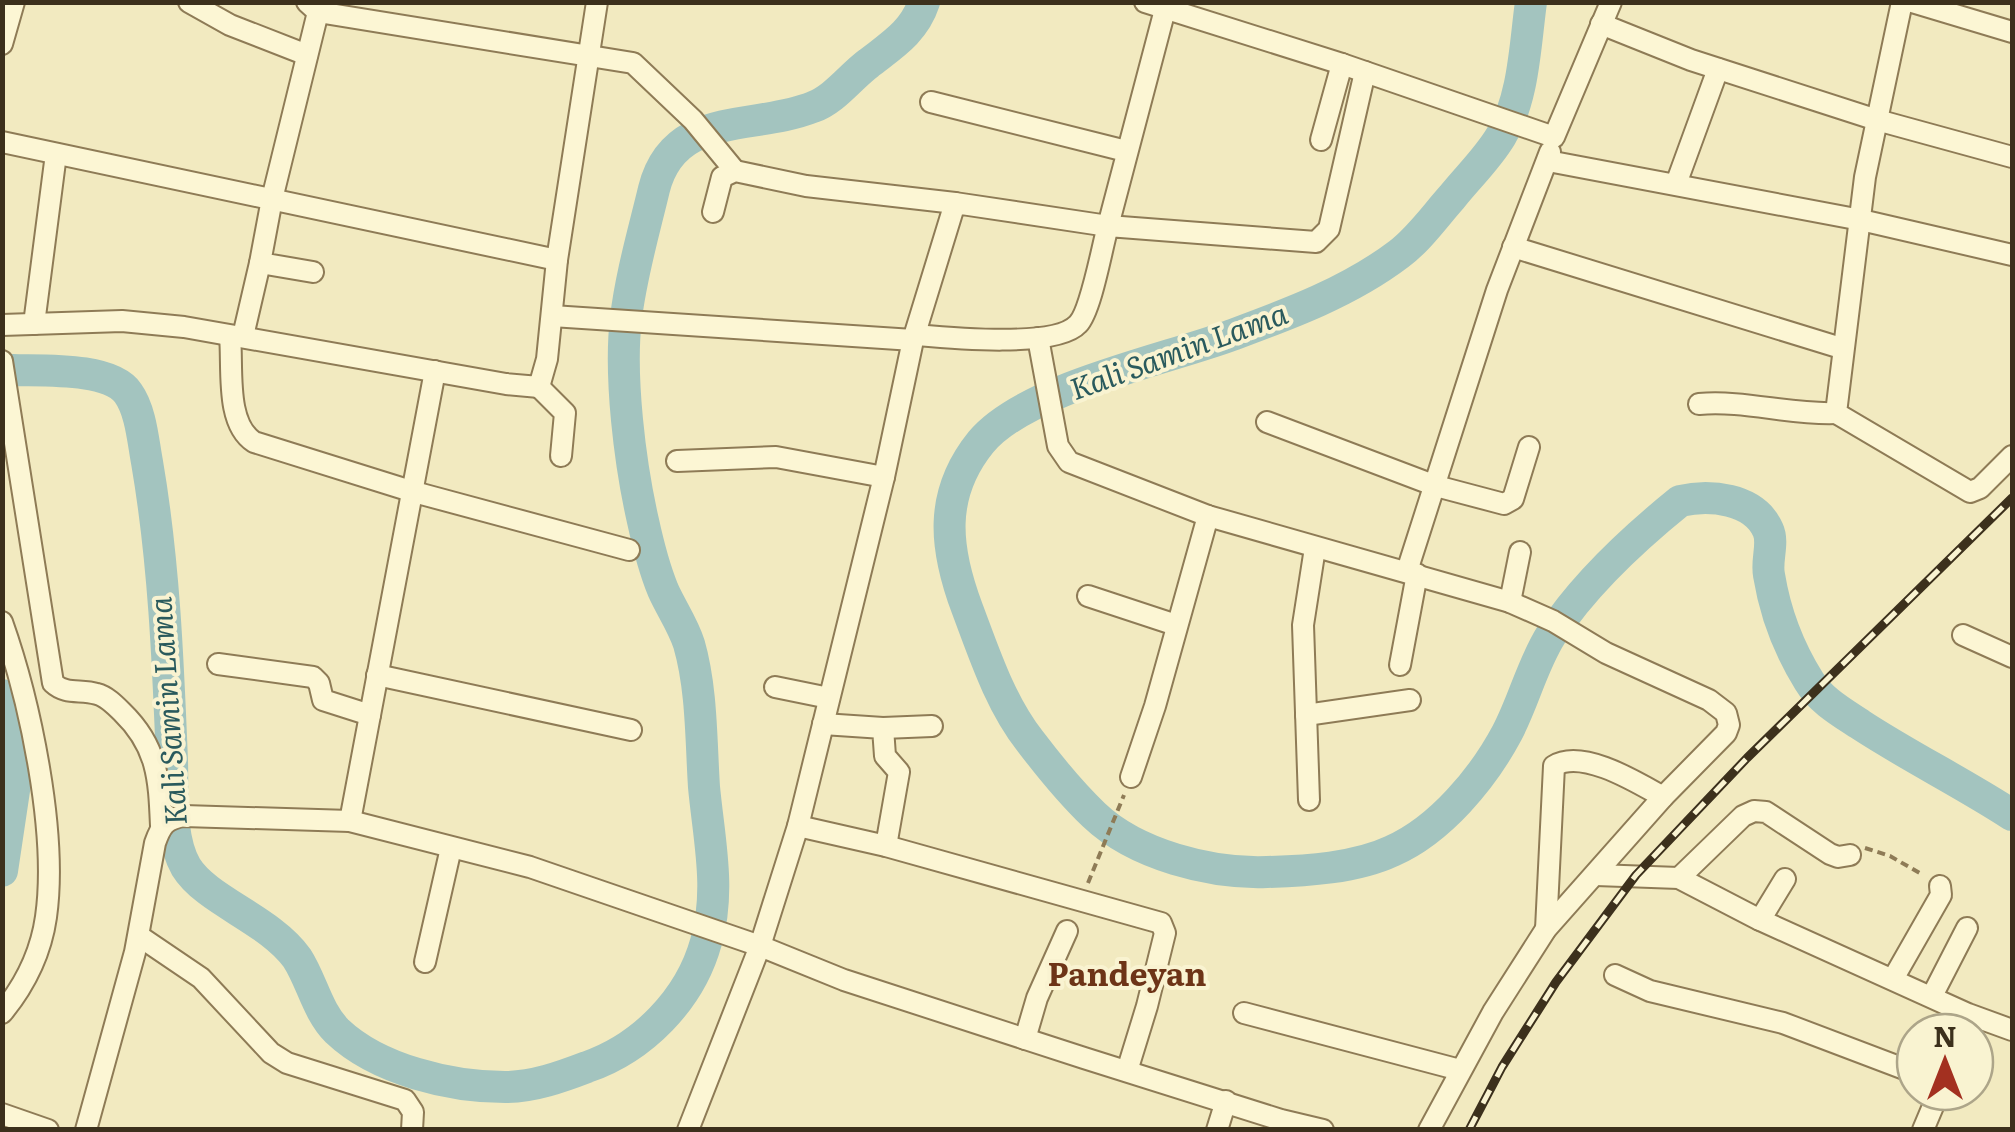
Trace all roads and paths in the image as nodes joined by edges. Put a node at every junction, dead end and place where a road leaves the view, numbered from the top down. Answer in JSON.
{"nodes":[{"id":1,"x":14,"y":2,"type":"edge"},
{"id":2,"x":189,"y":2,"type":"edge"},
{"id":3,"x":598,"y":2,"type":"edge"},
{"id":4,"x":1145,"y":2,"type":"edge"},
{"id":5,"x":1611,"y":2,"type":"edge"},
{"id":6,"x":1902,"y":2,"type":"edge"},
{"id":7,"x":1912,"y":2,"type":"edge"},
{"id":8,"x":1166,"y":6,"type":"edge"},
{"id":9,"x":312,"y":7,"type":"edge"},
{"id":10,"x":1601,"y":24,"type":"junction"},
{"id":11,"x":2012,"y":32,"type":"edge"},
{"id":12,"x":2,"y":44,"type":"edge"},
{"id":13,"x":307,"y":54,"type":"junction"},
{"id":14,"x":590,"y":56,"type":"junction"},
{"id":15,"x":1342,"y":64,"type":"junction"},
{"id":16,"x":1718,"y":69,"type":"junction"},
{"id":17,"x":1365,"y":72,"type":"junction"},
{"id":18,"x":931,"y":102,"type":"dead end"},
{"id":19,"x":1877,"y":120,"type":"junction"},
{"id":20,"x":1554,"y":136,"type":"junction"},
{"id":21,"x":1321,"y":140,"type":"dead end"},
{"id":22,"x":2,"y":142,"type":"edge"},
{"id":23,"x":1126,"y":151,"type":"junction"},
{"id":24,"x":56,"y":154,"type":"junction"},
{"id":25,"x":2012,"y":157,"type":"edge"},
{"id":26,"x":1548,"y":161,"type":"junction"},
{"id":27,"x":735,"y":170,"type":"junction"},
{"id":28,"x":1676,"y":184,"type":"junction"},
{"id":29,"x":272,"y":200,"type":"junction"},
{"id":30,"x":955,"y":202,"type":"junction"},
{"id":31,"x":712,"y":212,"type":"dead end"},
{"id":32,"x":1860,"y":220,"type":"junction"},
{"id":33,"x":1108,"y":226,"type":"junction"},
{"id":34,"x":1513,"y":247,"type":"junction"},
{"id":35,"x":2012,"y":256,"type":"edge"},
{"id":36,"x":558,"y":260,"type":"junction"},
{"id":37,"x":260,"y":264,"type":"junction"},
{"id":38,"x":313,"y":272,"type":"dead end"},
{"id":39,"x":552,"y":316,"type":"junction"},
{"id":40,"x":34,"y":324,"type":"junction"},
{"id":41,"x":2,"y":325,"type":"edge"},
{"id":42,"x":236,"y":336,"type":"junction"},
{"id":43,"x":915,"y":338,"type":"junction"},
{"id":44,"x":1038,"y":338,"type":"junction"},
{"id":45,"x":1841,"y":348,"type":"junction"},
{"id":46,"x":4,"y":371,"type":"edge"},
{"id":47,"x":434,"y":371,"type":"junction"},
{"id":48,"x":539,"y":387,"type":"junction"},
{"id":49,"x":1698,"y":404,"type":"dead end"},
{"id":50,"x":1836,"y":414,"type":"junction"},
{"id":51,"x":1267,"y":422,"type":"dead end"},
{"id":52,"x":1529,"y":447,"type":"dead end"},
{"id":53,"x":561,"y":456,"type":"dead end"},
{"id":54,"x":2012,"y":456,"type":"edge"},
{"id":55,"x":677,"y":461,"type":"dead end"},
{"id":56,"x":884,"y":477,"type":"junction"},
{"id":57,"x":1436,"y":486,"type":"junction"},
{"id":58,"x":414,"y":492,"type":"junction"},
{"id":59,"x":1208,"y":516,"type":"junction"},
{"id":60,"x":1315,"y":548,"type":"junction"},
{"id":61,"x":629,"y":550,"type":"dead end"},
{"id":62,"x":1520,"y":552,"type":"dead end"},
{"id":63,"x":1412,"y":572,"type":"junction"},
{"id":64,"x":1088,"y":596,"type":"dead end"},
{"id":65,"x":1510,"y":602,"type":"junction"},
{"id":66,"x":2,"y":622,"type":"edge"},
{"id":67,"x":1176,"y":626,"type":"junction"},
{"id":68,"x":1963,"y":635,"type":"dead end"},
{"id":69,"x":2012,"y":657,"type":"edge"},
{"id":70,"x":218,"y":664,"type":"dead end"},
{"id":71,"x":1400,"y":665,"type":"dead end"},
{"id":72,"x":377,"y":675,"type":"junction"},
{"id":73,"x":53,"y":683,"type":"junction"},
{"id":74,"x":775,"y":687,"type":"dead end"},
{"id":75,"x":22,"y":694,"type":"junction"},
{"id":76,"x":829,"y":698,"type":"junction"},
{"id":77,"x":1410,"y":700,"type":"dead end"},
{"id":78,"x":370,"y":714,"type":"junction"},
{"id":79,"x":1306,"y":715,"type":"junction"},
{"id":80,"x":822,"y":724,"type":"junction"},
{"id":81,"x":932,"y":726,"type":"dead end"},
{"id":82,"x":883,"y":728,"type":"junction"},
{"id":83,"x":630,"y":730,"type":"dead end"},
{"id":84,"x":1131,"y":777,"type":"joint"},
{"id":85,"x":1664,"y":797,"type":"junction"},
{"id":86,"x":1310,"y":800,"type":"dead end"},
{"id":87,"x":350,"y":821,"type":"junction"},
{"id":88,"x":161,"y":826,"type":"junction"},
{"id":89,"x":798,"y":826,"type":"junction"},
{"id":90,"x":886,"y":846,"type":"junction"},
{"id":91,"x":451,"y":848,"type":"junction"},
{"id":92,"x":1880,"y":851,"type":"dead end"},
{"id":93,"x":1850,"y":854,"type":"dead end"},
{"id":94,"x":1596,"y":875,"type":"junction"},
{"id":95,"x":1679,"y":878,"type":"junction"},
{"id":96,"x":1785,"y":879,"type":"dead end"},
{"id":97,"x":1940,"y":886,"type":"joint"},
{"id":98,"x":1080,"y":902,"type":"junction"},
{"id":99,"x":1760,"y":920,"type":"junction"},
{"id":100,"x":1968,"y":928,"type":"dead end"},
{"id":101,"x":1546,"y":929,"type":"junction"},
{"id":102,"x":1066,"y":931,"type":"dead end"},
{"id":103,"x":139,"y":936,"type":"junction"},
{"id":104,"x":760,"y":946,"type":"junction"},
{"id":105,"x":425,"y":962,"type":"dead end"},
{"id":106,"x":1614,"y":975,"type":"dead end"},
{"id":107,"x":1893,"y":978,"type":"junction"},
{"id":108,"x":1932,"y":996,"type":"junction"},
{"id":109,"x":1951,"y":1012,"type":"edge"},
{"id":110,"x":2,"y":1013,"type":"edge"},
{"id":111,"x":1244,"y":1014,"type":"dead end"},
{"id":112,"x":1024,"y":1040,"type":"junction"},
{"id":113,"x":1895,"y":1065,"type":"edge"},
{"id":114,"x":1127,"y":1070,"type":"junction"},
{"id":115,"x":1460,"y":1070,"type":"junction"},
{"id":116,"x":1226,"y":1100,"type":"junction"},
{"id":117,"x":2,"y":1114,"type":"edge"},
{"id":118,"x":48,"y":1130,"type":"edge"},
{"id":119,"x":86,"y":1130,"type":"edge"},
{"id":120,"x":412,"y":1130,"type":"edge"},
{"id":121,"x":688,"y":1130,"type":"edge"},
{"id":122,"x":1217,"y":1130,"type":"edge"},
{"id":123,"x":1324,"y":1130,"type":"edge"},
{"id":124,"x":1429,"y":1130,"type":"edge"}],
"edges":[{"from":1,"to":12,"type":"street"},
{"from":2,"to":13,"type":"street"},
{"from":3,"to":14,"type":"street"},
{"from":4,"to":8,"type":"street"},
{"from":5,"to":10,"type":"street"},
{"from":6,"to":19,"type":"street"},
{"from":7,"to":11,"type":"street"},
{"from":8,"to":15,"type":"street"},
{"from":8,"to":23,"type":"street"},
{"from":9,"to":13,"type":"street"},
{"from":9,"to":14,"type":"street"},
{"from":10,"to":16,"type":"street"},
{"from":10,"to":20,"type":"street"},
{"from":13,"to":29,"type":"street"},
{"from":14,"to":27,"type":"street"},
{"from":14,"to":36,"type":"street"},
{"from":15,"to":17,"type":"street"},
{"from":15,"to":21,"type":"street"},
{"from":16,"to":19,"type":"street"},
{"from":16,"to":28,"type":"street"},
{"from":17,"to":20,"type":"street"},
{"from":17,"to":33,"type":"street"},
{"from":18,"to":23,"type":"street"},
{"from":19,"to":25,"type":"street"},
{"from":19,"to":32,"type":"street"},
{"from":20,"to":26,"type":"street"},
{"from":22,"to":24,"type":"street"},
{"from":23,"to":33,"type":"street"},
{"from":24,"to":29,"type":"street"},
{"from":24,"to":40,"type":"street"},
{"from":26,"to":28,"type":"street"},
{"from":26,"to":34,"type":"street"},
{"from":27,"to":30,"type":"street"},
{"from":27,"to":31,"type":"street"},
{"from":28,"to":32,"type":"street"},
{"from":29,"to":36,"type":"street"},
{"from":29,"to":37,"type":"street"},
{"from":30,"to":33,"type":"street"},
{"from":30,"to":43,"type":"street"},
{"from":32,"to":35,"type":"street"},
{"from":32,"to":45,"type":"street"},
{"from":33,"to":44,"type":"street"},
{"from":34,"to":45,"type":"street"},
{"from":34,"to":57,"type":"street"},
{"from":36,"to":39,"type":"street"},
{"from":37,"to":38,"type":"street"},
{"from":37,"to":42,"type":"street"},
{"from":39,"to":43,"type":"street"},
{"from":39,"to":48,"type":"street"},
{"from":40,"to":41,"type":"street"},
{"from":40,"to":42,"type":"street"},
{"from":42,"to":47,"type":"street"},
{"from":42,"to":58,"type":"street"},
{"from":43,"to":44,"type":"street"},
{"from":43,"to":56,"type":"street"},
{"from":44,"to":59,"type":"street"},
{"from":45,"to":50,"type":"street"},
{"from":46,"to":73,"type":"street"},
{"from":47,"to":48,"type":"street"},
{"from":47,"to":58,"type":"street"},
{"from":48,"to":53,"type":"street"},
{"from":49,"to":50,"type":"street"},
{"from":50,"to":54,"type":"street"},
{"from":51,"to":57,"type":"street"},
{"from":52,"to":57,"type":"street"},
{"from":55,"to":56,"type":"street"},
{"from":56,"to":76,"type":"street"},
{"from":57,"to":63,"type":"street"},
{"from":58,"to":61,"type":"street"},
{"from":58,"to":72,"type":"street"},
{"from":59,"to":60,"type":"street"},
{"from":59,"to":67,"type":"street"},
{"from":60,"to":63,"type":"street"},
{"from":60,"to":79,"type":"street"},
{"from":62,"to":65,"type":"street"},
{"from":63,"to":65,"type":"street"},
{"from":63,"to":71,"type":"street"},
{"from":64,"to":67,"type":"street"},
{"from":65,"to":85,"type":"street"},
{"from":66,"to":75,"type":"street"},
{"from":67,"to":84,"type":"street"},
{"from":68,"to":69,"type":"street"},
{"from":70,"to":78,"type":"street"},
{"from":72,"to":78,"type":"street"},
{"from":72,"to":83,"type":"street"},
{"from":73,"to":75,"type":"street"},
{"from":73,"to":88,"type":"street"},
{"from":74,"to":76,"type":"street"},
{"from":75,"to":110,"type":"street"},
{"from":76,"to":80,"type":"street"},
{"from":77,"to":79,"type":"street"},
{"from":78,"to":87,"type":"street"},
{"from":79,"to":86,"type":"street"},
{"from":80,"to":82,"type":"street"},
{"from":80,"to":89,"type":"street"},
{"from":81,"to":82,"type":"street"},
{"from":82,"to":90,"type":"street"},
{"from":84,"to":98,"type":"path"},
{"from":85,"to":94,"type":"street"},
{"from":85,"to":101,"type":"street"},
{"from":87,"to":88,"type":"street"},
{"from":87,"to":91,"type":"street"},
{"from":88,"to":103,"type":"street"},
{"from":89,"to":90,"type":"street"},
{"from":89,"to":104,"type":"street"},
{"from":90,"to":98,"type":"street"},
{"from":91,"to":104,"type":"street"},
{"from":91,"to":105,"type":"street"},
{"from":92,"to":97,"type":"path"},
{"from":93,"to":95,"type":"street"},
{"from":94,"to":95,"type":"street"},
{"from":94,"to":101,"type":"street"},
{"from":95,"to":99,"type":"street"},
{"from":96,"to":99,"type":"street"},
{"from":97,"to":107,"type":"street"},
{"from":98,"to":114,"type":"street"},
{"from":99,"to":107,"type":"street"},
{"from":100,"to":108,"type":"street"},
{"from":101,"to":115,"type":"street"},
{"from":102,"to":112,"type":"street"},
{"from":103,"to":119,"type":"street"},
{"from":103,"to":120,"type":"street"},
{"from":104,"to":112,"type":"street"},
{"from":104,"to":121,"type":"street"},
{"from":106,"to":113,"type":"street"},
{"from":107,"to":108,"type":"street"},
{"from":108,"to":109,"type":"street"},
{"from":111,"to":115,"type":"street"},
{"from":112,"to":114,"type":"street"},
{"from":114,"to":116,"type":"street"},
{"from":115,"to":124,"type":"street"},
{"from":116,"to":122,"type":"street"},
{"from":116,"to":123,"type":"street"},
{"from":117,"to":118,"type":"street"}]}
